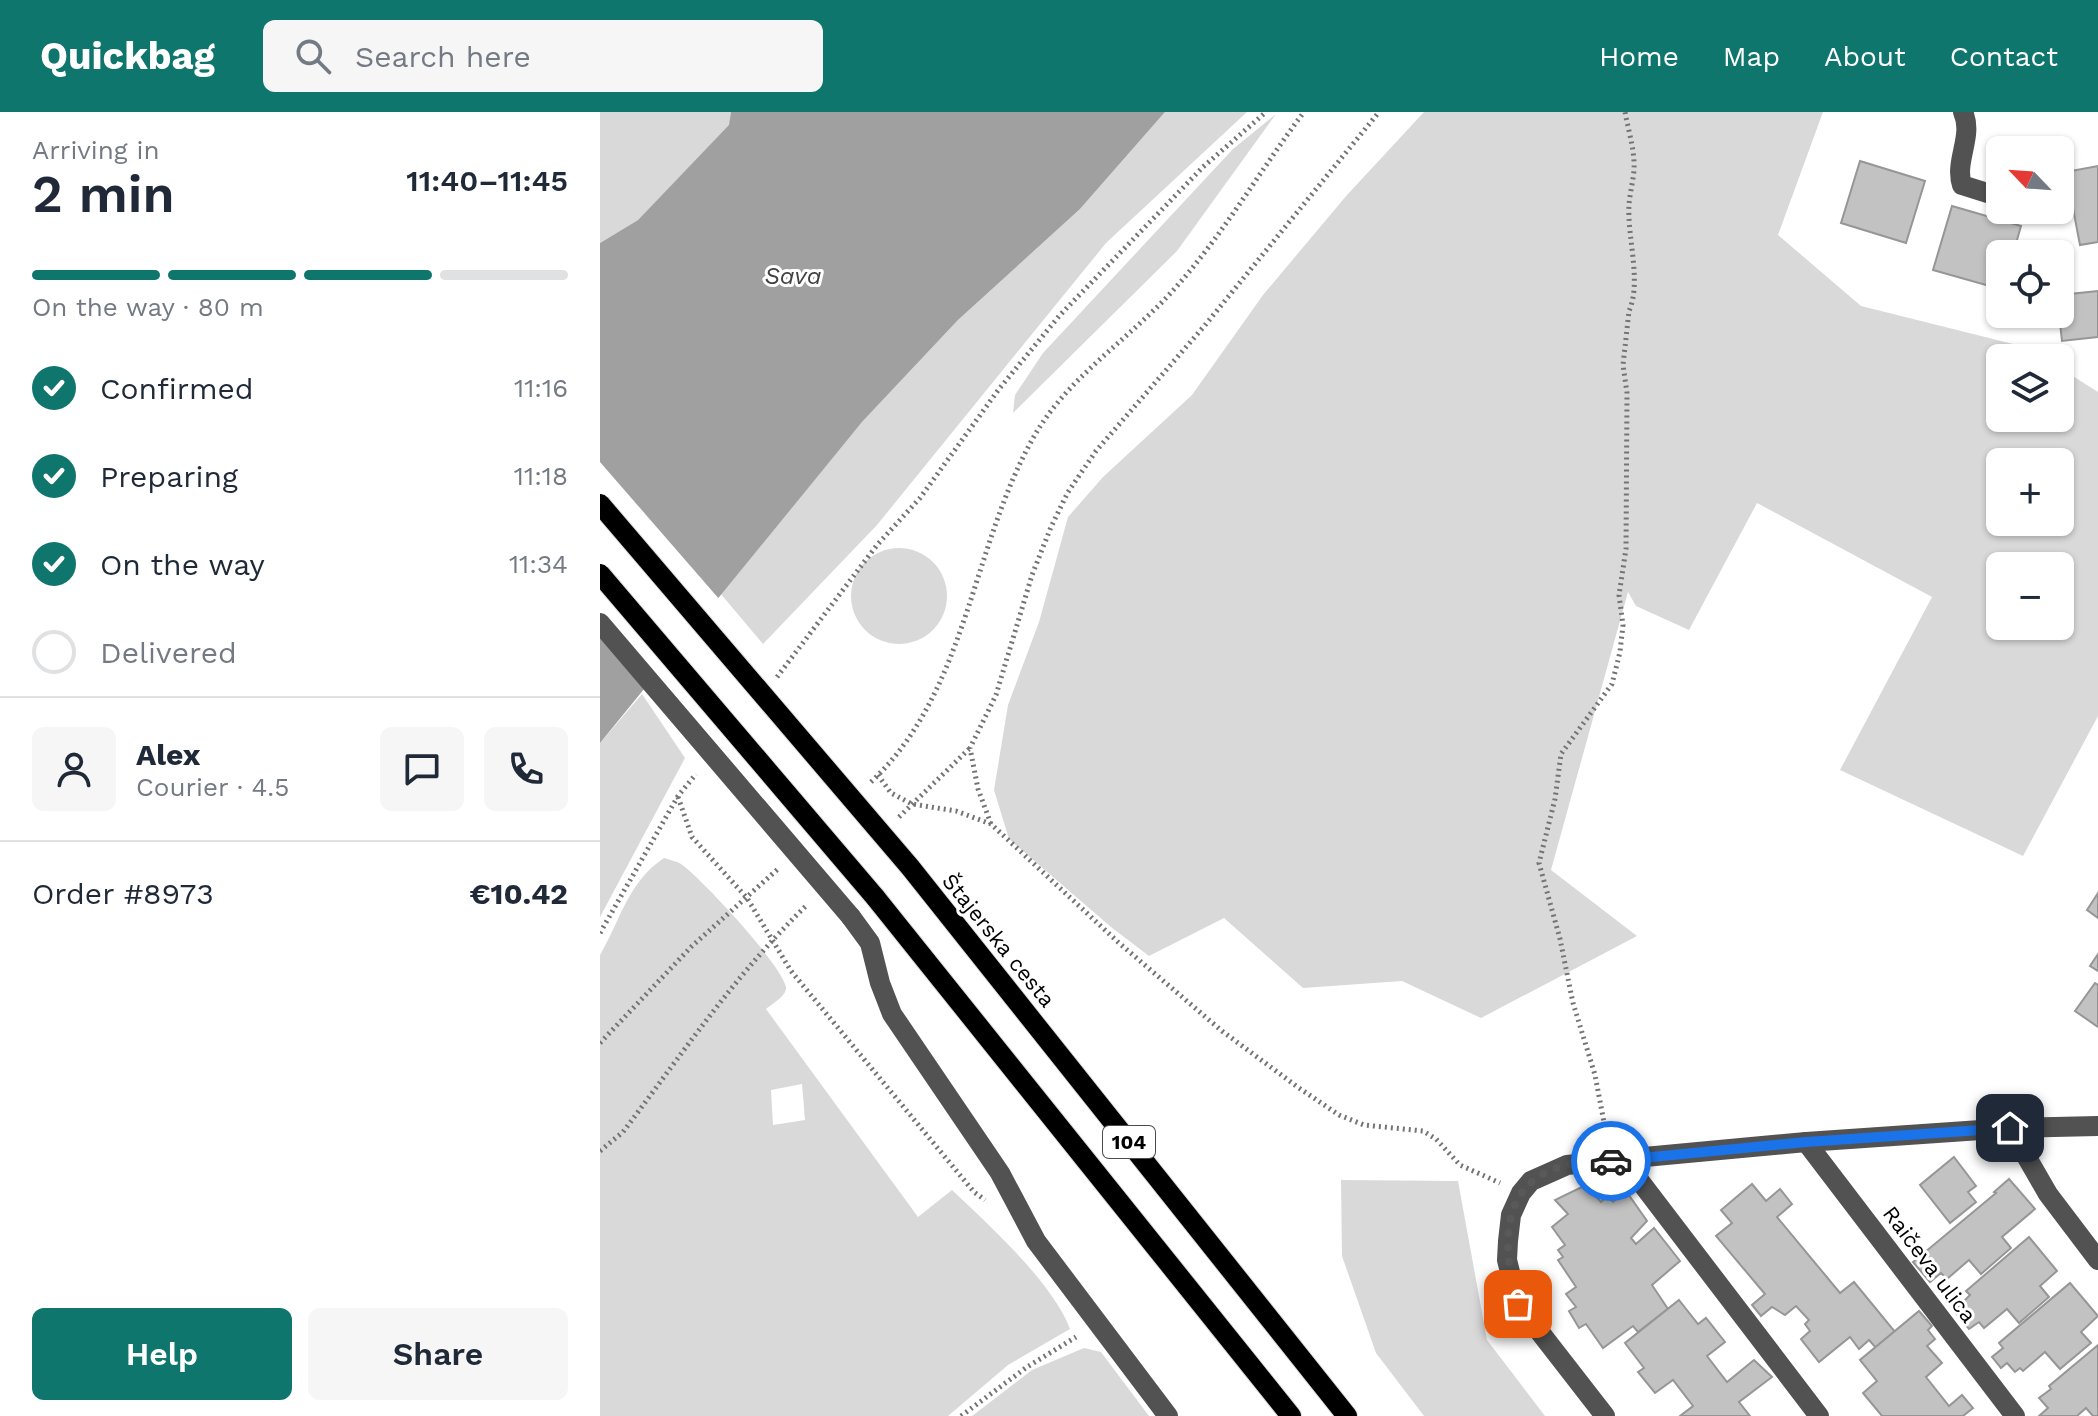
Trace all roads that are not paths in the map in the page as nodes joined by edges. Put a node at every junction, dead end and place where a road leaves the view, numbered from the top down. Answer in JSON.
{"nodes":[{"id":1,"x":1963,"y":112,"type":"edge"},
{"id":2,"x":1986,"y":193,"type":"edge"},
{"id":3,"x":600,"y":504,"type":"edge"},
{"id":4,"x":600,"y":574,"type":"edge"},
{"id":5,"x":600,"y":623,"type":"edge"},
{"id":6,"x":2098,"y":1126,"type":"edge"},
{"id":7,"x":2010,"y":1128,"type":"junction"},
{"id":8,"x":1806,"y":1142,"type":"junction"},
{"id":9,"x":1623,"y":1159,"type":"junction"},
{"id":10,"x":2098,"y":1260,"type":"edge"},
{"id":11,"x":1168,"y":1416,"type":"edge"},
{"id":12,"x":1291,"y":1416,"type":"edge"},
{"id":13,"x":1347,"y":1416,"type":"edge"},
{"id":14,"x":1605,"y":1416,"type":"edge"},
{"id":15,"x":1819,"y":1416,"type":"edge"},
{"id":16,"x":2015,"y":1416,"type":"edge"}],
"edges":[{"from":1,"to":2,"type":"street"},
{"from":3,"to":13,"type":"main road","name":"Štajerska cesta","number":"104","bridge":true},
{"from":4,"to":12,"type":"main road","number":"104","bridge":true},
{"from":5,"to":11,"type":"street","bridge":true},
{"from":6,"to":7,"type":"street"},
{"from":7,"to":8,"type":"street"},
{"from":7,"to":10,"type":"street"},
{"from":8,"to":9,"type":"street"},
{"from":8,"to":16,"type":"street","name":"Raičeva ulica"},
{"from":9,"to":14,"type":"street"},
{"from":9,"to":15,"type":"street"}]}
